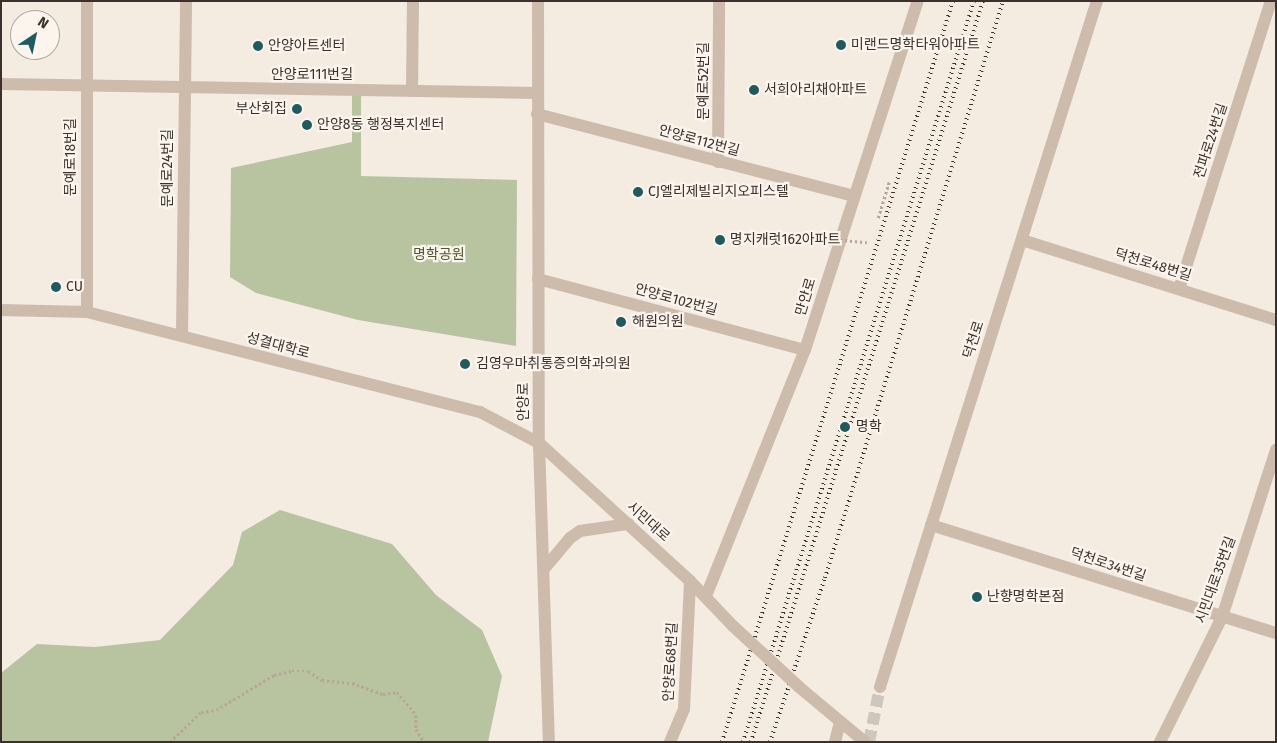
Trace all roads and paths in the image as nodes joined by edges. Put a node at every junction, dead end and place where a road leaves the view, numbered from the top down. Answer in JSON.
{"nodes":[{"id":1,"x":87,"y":1,"type":"edge"},
{"id":2,"x":186,"y":1,"type":"edge"},
{"id":3,"x":412,"y":1,"type":"edge"},
{"id":4,"x":538,"y":1,"type":"edge"},
{"id":5,"x":719,"y":1,"type":"edge"},
{"id":6,"x":918,"y":1,"type":"edge"},
{"id":7,"x":1097,"y":1,"type":"edge"},
{"id":8,"x":1271,"y":1,"type":"edge"},
{"id":9,"x":1,"y":84,"type":"edge"},
{"id":10,"x":86,"y":85,"type":"junction"},
{"id":11,"x":184,"y":89,"type":"junction"},
{"id":12,"x":412,"y":91,"type":"junction"},
{"id":13,"x":537,"y":93,"type":"junction"},
{"id":14,"x":537,"y":114,"type":"junction"},
{"id":15,"x":718,"y":162,"type":"junction"},
{"id":16,"x":889,"y":182,"type":"dead end"},
{"id":17,"x":853,"y":196,"type":"junction"},
{"id":18,"x":878,"y":218,"type":"dead end"},
{"id":19,"x":830,"y":239,"type":"dead end"},
{"id":20,"x":1022,"y":240,"type":"junction"},
{"id":21,"x":867,"y":242,"type":"dead end"},
{"id":22,"x":538,"y":279,"type":"junction"},
{"id":23,"x":1179,"y":289,"type":"junction"},
{"id":24,"x":1,"y":310,"type":"edge"},
{"id":25,"x":87,"y":312,"type":"junction"},
{"id":26,"x":1276,"y":320,"type":"edge"},
{"id":27,"x":182,"y":336,"type":"junction"},
{"id":28,"x":805,"y":350,"type":"junction"},
{"id":29,"x":539,"y":443,"type":"junction"},
{"id":30,"x":1276,"y":450,"type":"edge"},
{"id":31,"x":628,"y":524,"type":"junction"},
{"id":32,"x":931,"y":525,"type":"junction"},
{"id":33,"x":544,"y":569,"type":"junction"},
{"id":34,"x":690,"y":581,"type":"junction"},
{"id":35,"x":706,"y":596,"type":"junction"},
{"id":36,"x":1222,"y":617,"type":"junction"},
{"id":37,"x":1276,"y":633,"type":"edge"},
{"id":38,"x":880,"y":687,"type":"tunnel mouth"},
{"id":39,"x":840,"y":722,"type":"junction"},
{"id":40,"x":170,"y":742,"type":"edge"},
{"id":41,"x":424,"y":742,"type":"edge"},
{"id":42,"x":549,"y":742,"type":"edge"},
{"id":43,"x":670,"y":742,"type":"edge"},
{"id":44,"x":835,"y":742,"type":"edge"},
{"id":45,"x":864,"y":742,"type":"edge"},
{"id":46,"x":1160,"y":742,"type":"edge"}],
"edges":[{"from":1,"to":10,"type":"street","name":"문예로18번길"},
{"from":2,"to":11,"type":"street","name":"문예로24번길"},
{"from":3,"to":12,"type":"street"},
{"from":4,"to":13,"type":"street","name":"안양로"},
{"from":5,"to":15,"type":"street","name":"문예로52번길"},
{"from":6,"to":17,"type":"street","name":"만안로"},
{"from":7,"to":20,"type":"street","name":"덕천로"},
{"from":8,"to":23,"type":"street","name":"전파로24번길"},
{"from":9,"to":10,"type":"street","name":"안양로111번길"},
{"from":10,"to":11,"type":"street","name":"안양로111번길"},
{"from":10,"to":25,"type":"street","name":"문예로18번길"},
{"from":11,"to":12,"type":"street","name":"안양로111번길"},
{"from":11,"to":27,"type":"street","name":"문예로24번길"},
{"from":12,"to":13,"type":"street","name":"안양로111번길"},
{"from":13,"to":14,"type":"street","name":"안양로"},
{"from":14,"to":15,"type":"street","name":"안양로112번길"},
{"from":14,"to":22,"type":"street","name":"안양로"},
{"from":15,"to":17,"type":"street","name":"안양로112번길"},
{"from":16,"to":18,"type":"path"},
{"from":17,"to":28,"type":"street","name":"만안로"},
{"from":19,"to":21,"type":"path","bridge":true},
{"from":20,"to":23,"type":"street","name":"덕천로48번길"},
{"from":20,"to":32,"type":"street","name":"덕천로"},
{"from":22,"to":28,"type":"street","name":"안양로102번길"},
{"from":22,"to":29,"type":"street","name":"안양로"},
{"from":23,"to":26,"type":"street","name":"덕천로48번길"},
{"from":24,"to":25,"type":"street","name":"성결대학로"},
{"from":25,"to":27,"type":"street","name":"성결대학로"},
{"from":27,"to":29,"type":"street","name":"성결대학로"},
{"from":28,"to":35,"type":"street","name":"만안로"},
{"from":29,"to":31,"type":"street","name":"시민대로"},
{"from":29,"to":33,"type":"street","name":"안양로"},
{"from":30,"to":36,"type":"street","name":"시민대로35번길"},
{"from":31,"to":33,"type":"street"},
{"from":31,"to":34,"type":"street","name":"시민대로"},
{"from":32,"to":36,"type":"street","name":"덕천로34번길"},
{"from":32,"to":38,"type":"street","name":"덕천로"},
{"from":33,"to":42,"type":"street","name":"안양로"},
{"from":34,"to":35,"type":"street","name":"시민대로"},
{"from":34,"to":43,"type":"street","name":"안양로68번길"},
{"from":35,"to":39,"type":"street","name":"시민대로","bridge":true},
{"from":36,"to":37,"type":"street","name":"덕천로34번길"},
{"from":36,"to":46,"type":"street","name":"시민대로35번길"},
{"from":39,"to":44,"type":"street"},
{"from":39,"to":45,"type":"street"},
{"from":40,"to":41,"type":"path"}]}
